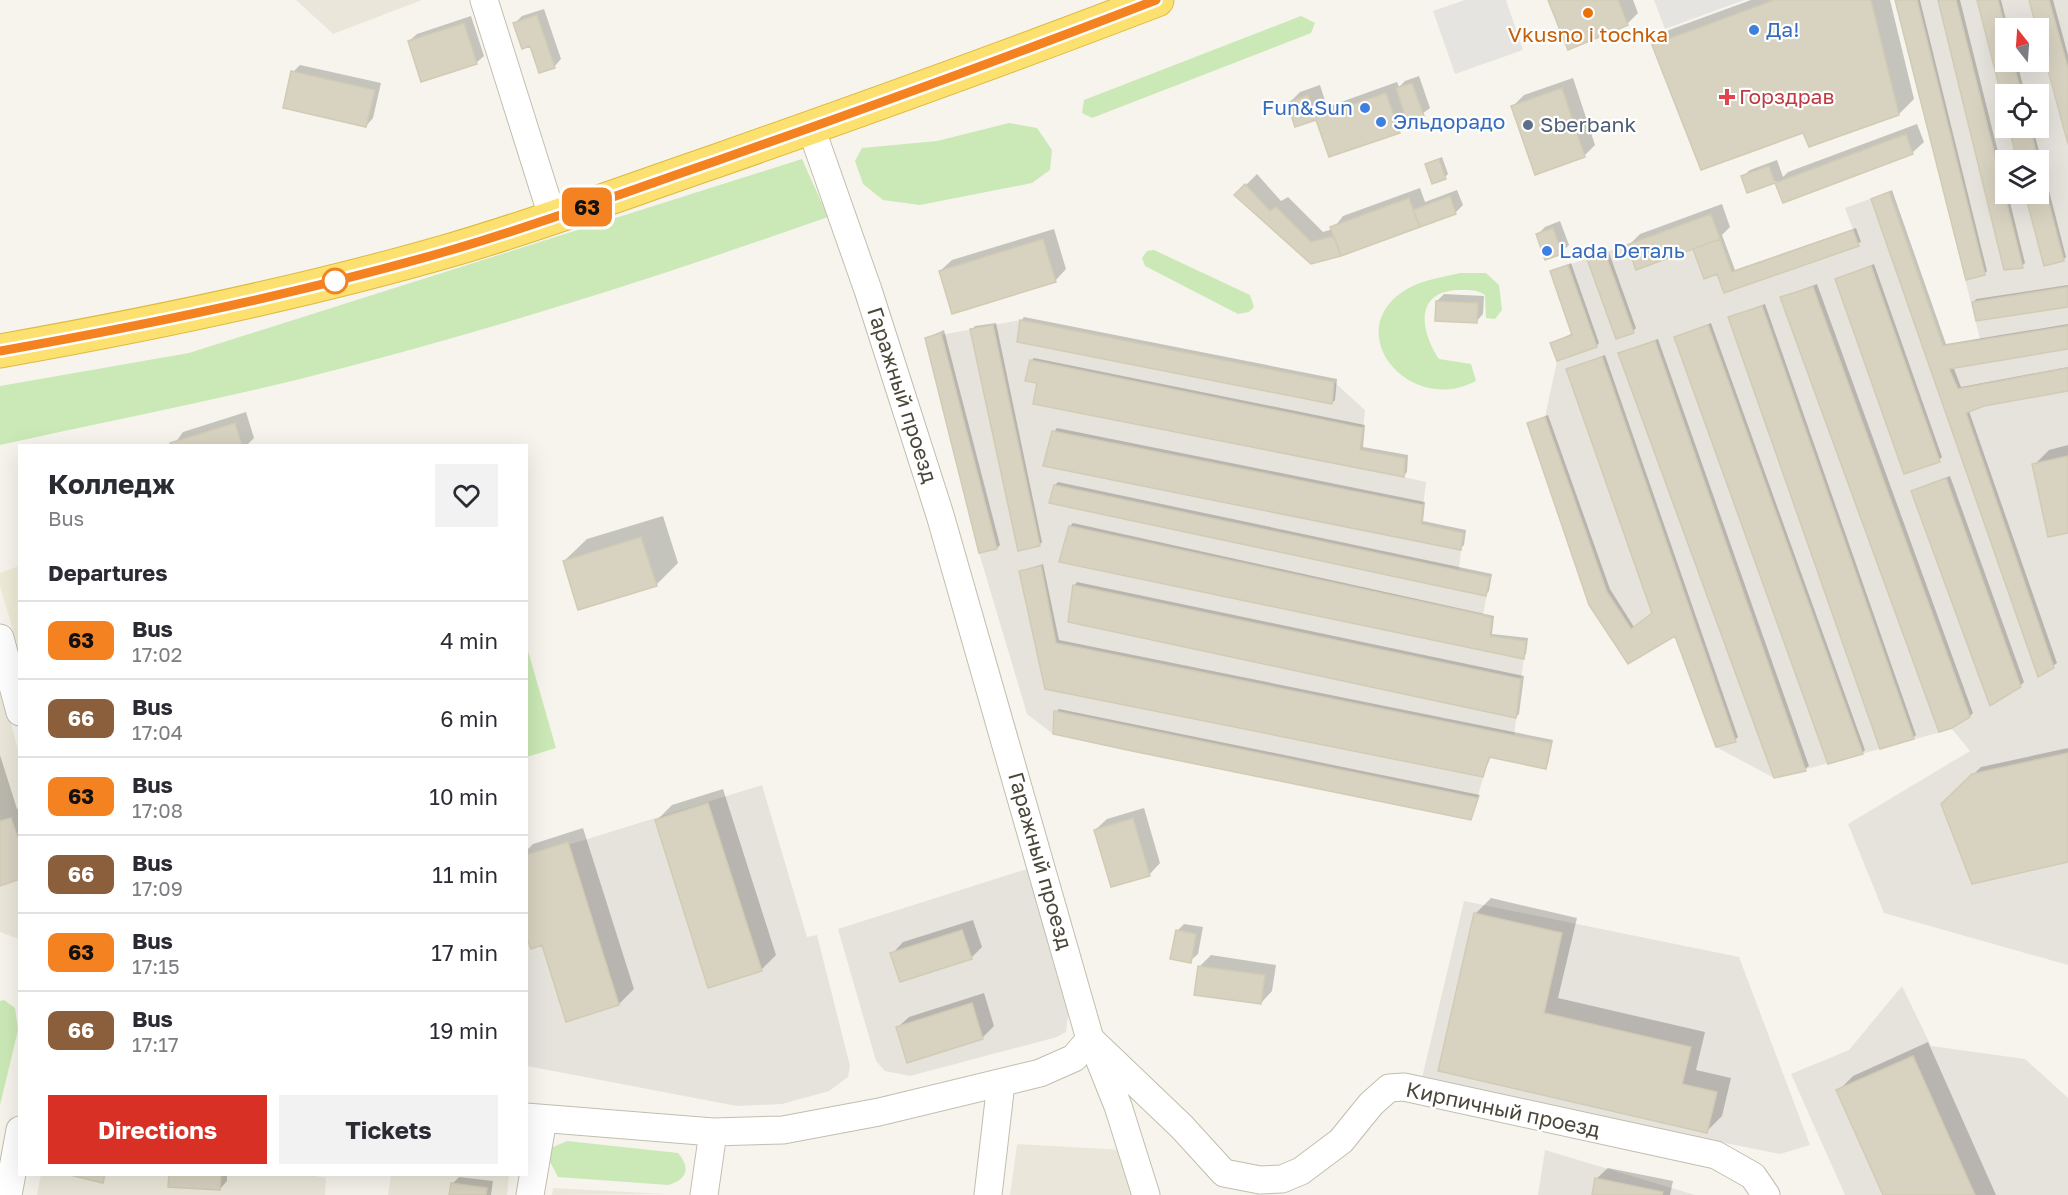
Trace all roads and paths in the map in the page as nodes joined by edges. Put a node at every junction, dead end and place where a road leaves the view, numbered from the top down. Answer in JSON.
{"nodes":[{"id":1,"x":484,"y":0,"type":"edge"},
{"id":2,"x":1156,"y":0,"type":"edge"},
{"id":3,"x":811,"y":128,"type":"junction"},
{"id":4,"x":553,"y":219,"type":"junction"},
{"id":5,"x":0,"y":351,"type":"edge"},
{"id":6,"x":0,"y":639,"type":"edge"},
{"id":7,"x":18,"y":705,"type":"edge"},
{"id":8,"x":1090,"y":1038,"type":"junction"},
{"id":9,"x":1000,"y":1083,"type":"junction"},
{"id":10,"x":535,"y":1118,"type":"edge"},
{"id":11,"x":712,"y":1132,"type":"junction"},
{"id":12,"x":18,"y":1141,"type":"edge"},
{"id":13,"x":8,"y":1195,"type":"edge"},
{"id":14,"x":530,"y":1195,"type":"edge"},
{"id":15,"x":704,"y":1195,"type":"edge"},
{"id":16,"x":988,"y":1195,"type":"edge"},
{"id":17,"x":1146,"y":1195,"type":"edge"},
{"id":18,"x":1766,"y":1195,"type":"edge"}],
"edges":[{"from":1,"to":4,"type":"street"},
{"from":2,"to":3,"type":"highway"},
{"from":3,"to":4,"type":"highway"},
{"from":3,"to":8,"type":"street","name":"Гаражный проезд"},
{"from":4,"to":5,"type":"highway"},
{"from":6,"to":7,"type":"street"},
{"from":8,"to":9,"type":"street"},
{"from":8,"to":17,"type":"street","name":"Гаражный проезд"},
{"from":8,"to":18,"type":"street","name":"Кирпичный проезд"},
{"from":9,"to":11,"type":"street"},
{"from":9,"to":16,"type":"street"},
{"from":10,"to":11,"type":"street"},
{"from":10,"to":14,"type":"street"},
{"from":11,"to":15,"type":"street"},
{"from":12,"to":13,"type":"street"}]}
